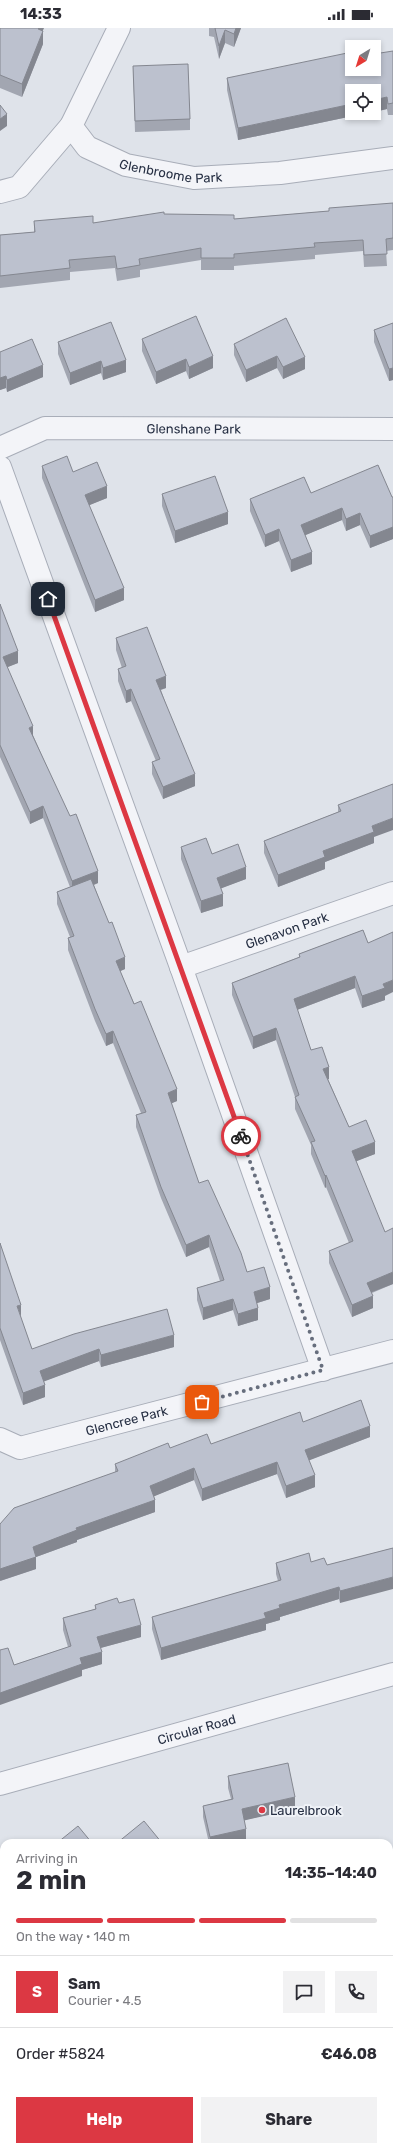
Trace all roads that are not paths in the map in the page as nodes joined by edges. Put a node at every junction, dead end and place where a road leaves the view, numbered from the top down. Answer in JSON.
{"nodes":[{"id":1,"x":119,"y":28,"type":"edge"},
{"id":2,"x":71,"y":126,"type":"junction"},
{"id":3,"x":393,"y":158,"type":"edge"},
{"id":4,"x":0,"y":192,"type":"edge"},
{"id":5,"x":393,"y":429,"type":"edge"},
{"id":6,"x":0,"y":448,"type":"edge"},
{"id":7,"x":0,"y":467,"type":"edge"},
{"id":8,"x":393,"y":892,"type":"edge"},
{"id":9,"x":181,"y":967,"type":"junction"},
{"id":10,"x":393,"y":1351,"type":"edge"},
{"id":11,"x":323,"y":1370,"type":"junction"},
{"id":12,"x":0,"y":1440,"type":"edge"},
{"id":13,"x":393,"y":1674,"type":"edge"},
{"id":14,"x":0,"y":1784,"type":"edge"}],
"edges":[{"from":1,"to":2,"type":"street"},
{"from":2,"to":3,"type":"street","name":"Glenbroome Park"},
{"from":2,"to":4,"type":"street"},
{"from":5,"to":6,"type":"street","name":"Glenshane Park"},
{"from":7,"to":9,"type":"street"},
{"from":8,"to":9,"type":"street","name":"Glenavon Park"},
{"from":9,"to":11,"type":"street"},
{"from":10,"to":11,"type":"street","name":"Glencree Park"},
{"from":11,"to":12,"type":"street","name":"Glencree Park"},
{"from":13,"to":14,"type":"street","name":"Circular Road"}]}
